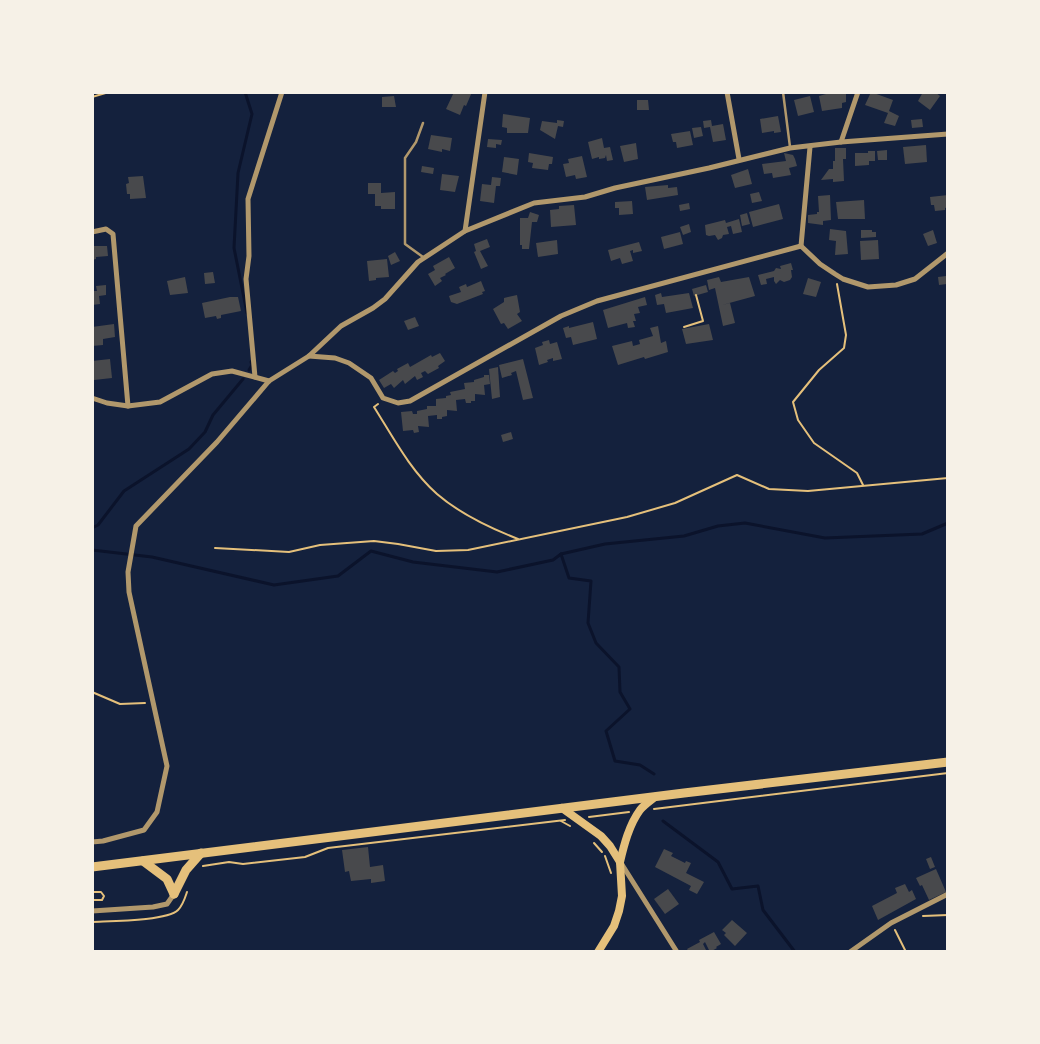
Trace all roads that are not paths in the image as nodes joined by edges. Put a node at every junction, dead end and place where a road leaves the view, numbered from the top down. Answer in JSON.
{"nodes":[{"id":1,"x":282,"y":92,"type":"edge"},
{"id":2,"x":485,"y":92,"type":"edge"},
{"id":3,"x":726,"y":92,"type":"edge"},
{"id":4,"x":783,"y":92,"type":"edge"},
{"id":5,"x":858,"y":92,"type":"edge"},
{"id":6,"x":423,"y":123,"type":"dead end"},
{"id":7,"x":948,"y":134,"type":"edge"},
{"id":8,"x":841,"y":142,"type":"junction"},
{"id":9,"x":810,"y":147,"type":"junction"},
{"id":10,"x":790,"y":148,"type":"junction"},
{"id":11,"x":739,"y":160,"type":"junction"},
{"id":12,"x":465,"y":231,"type":"junction"},
{"id":13,"x":92,"y":232,"type":"edge"},
{"id":14,"x":801,"y":246,"type":"junction"},
{"id":15,"x":948,"y":254,"type":"edge"},
{"id":16,"x":424,"y":258,"type":"junction"},
{"id":17,"x":309,"y":356,"type":"junction"},
{"id":18,"x":255,"y":377,"type":"junction"},
{"id":19,"x":269,"y":381,"type":"junction"},
{"id":20,"x":92,"y":398,"type":"edge"},
{"id":21,"x":128,"y":406,"type":"junction"},
{"id":22,"x":948,"y":762,"type":"edge"},
{"id":23,"x":655,"y":797,"type":"junction"},
{"id":24,"x":562,"y":808,"type":"junction"},
{"id":25,"x":92,"y":842,"type":"edge"},
{"id":26,"x":201,"y":854,"type":"junction"},
{"id":27,"x":143,"y":861,"type":"junction"},
{"id":28,"x":620,"y":862,"type":"junction"},
{"id":29,"x":92,"y":867,"type":"edge"},
{"id":30,"x":174,"y":894,"type":"junction"},
{"id":31,"x":948,"y":894,"type":"edge"},
{"id":32,"x":92,"y":911,"type":"edge"},
{"id":33,"x":598,"y":952,"type":"edge"},
{"id":34,"x":677,"y":952,"type":"edge"},
{"id":35,"x":850,"y":952,"type":"edge"}],
"edges":[{"from":1,"to":18,"type":"street"},
{"from":2,"to":12,"type":"street"},
{"from":3,"to":11,"type":"street"},
{"from":4,"to":10,"type":"lane"},
{"from":5,"to":8,"type":"street"},
{"from":6,"to":16,"type":"lane"},
{"from":7,"to":8,"type":"street"},
{"from":8,"to":9,"type":"street"},
{"from":9,"to":10,"type":"street"},
{"from":9,"to":14,"type":"street"},
{"from":10,"to":11,"type":"street"},
{"from":11,"to":12,"type":"street"},
{"from":12,"to":16,"type":"street"},
{"from":13,"to":21,"type":"street"},
{"from":14,"to":15,"type":"street"},
{"from":14,"to":17,"type":"street"},
{"from":16,"to":17,"type":"street"},
{"from":17,"to":19,"type":"street"},
{"from":18,"to":19,"type":"street"},
{"from":18,"to":21,"type":"street"},
{"from":19,"to":25,"type":"street"},
{"from":20,"to":21,"type":"street"},
{"from":22,"to":23,"type":"main road"},
{"from":23,"to":24,"type":"main road"},
{"from":23,"to":28,"type":"main road"},
{"from":24,"to":26,"type":"main road"},
{"from":24,"to":28,"type":"main road"},
{"from":26,"to":27,"type":"main road"},
{"from":26,"to":30,"type":"main road"},
{"from":27,"to":29,"type":"main road"},
{"from":27,"to":30,"type":"main road"},
{"from":28,"to":33,"type":"main road"},
{"from":28,"to":34,"type":"street"},
{"from":30,"to":32,"type":"street"},
{"from":31,"to":35,"type":"street"}]}
